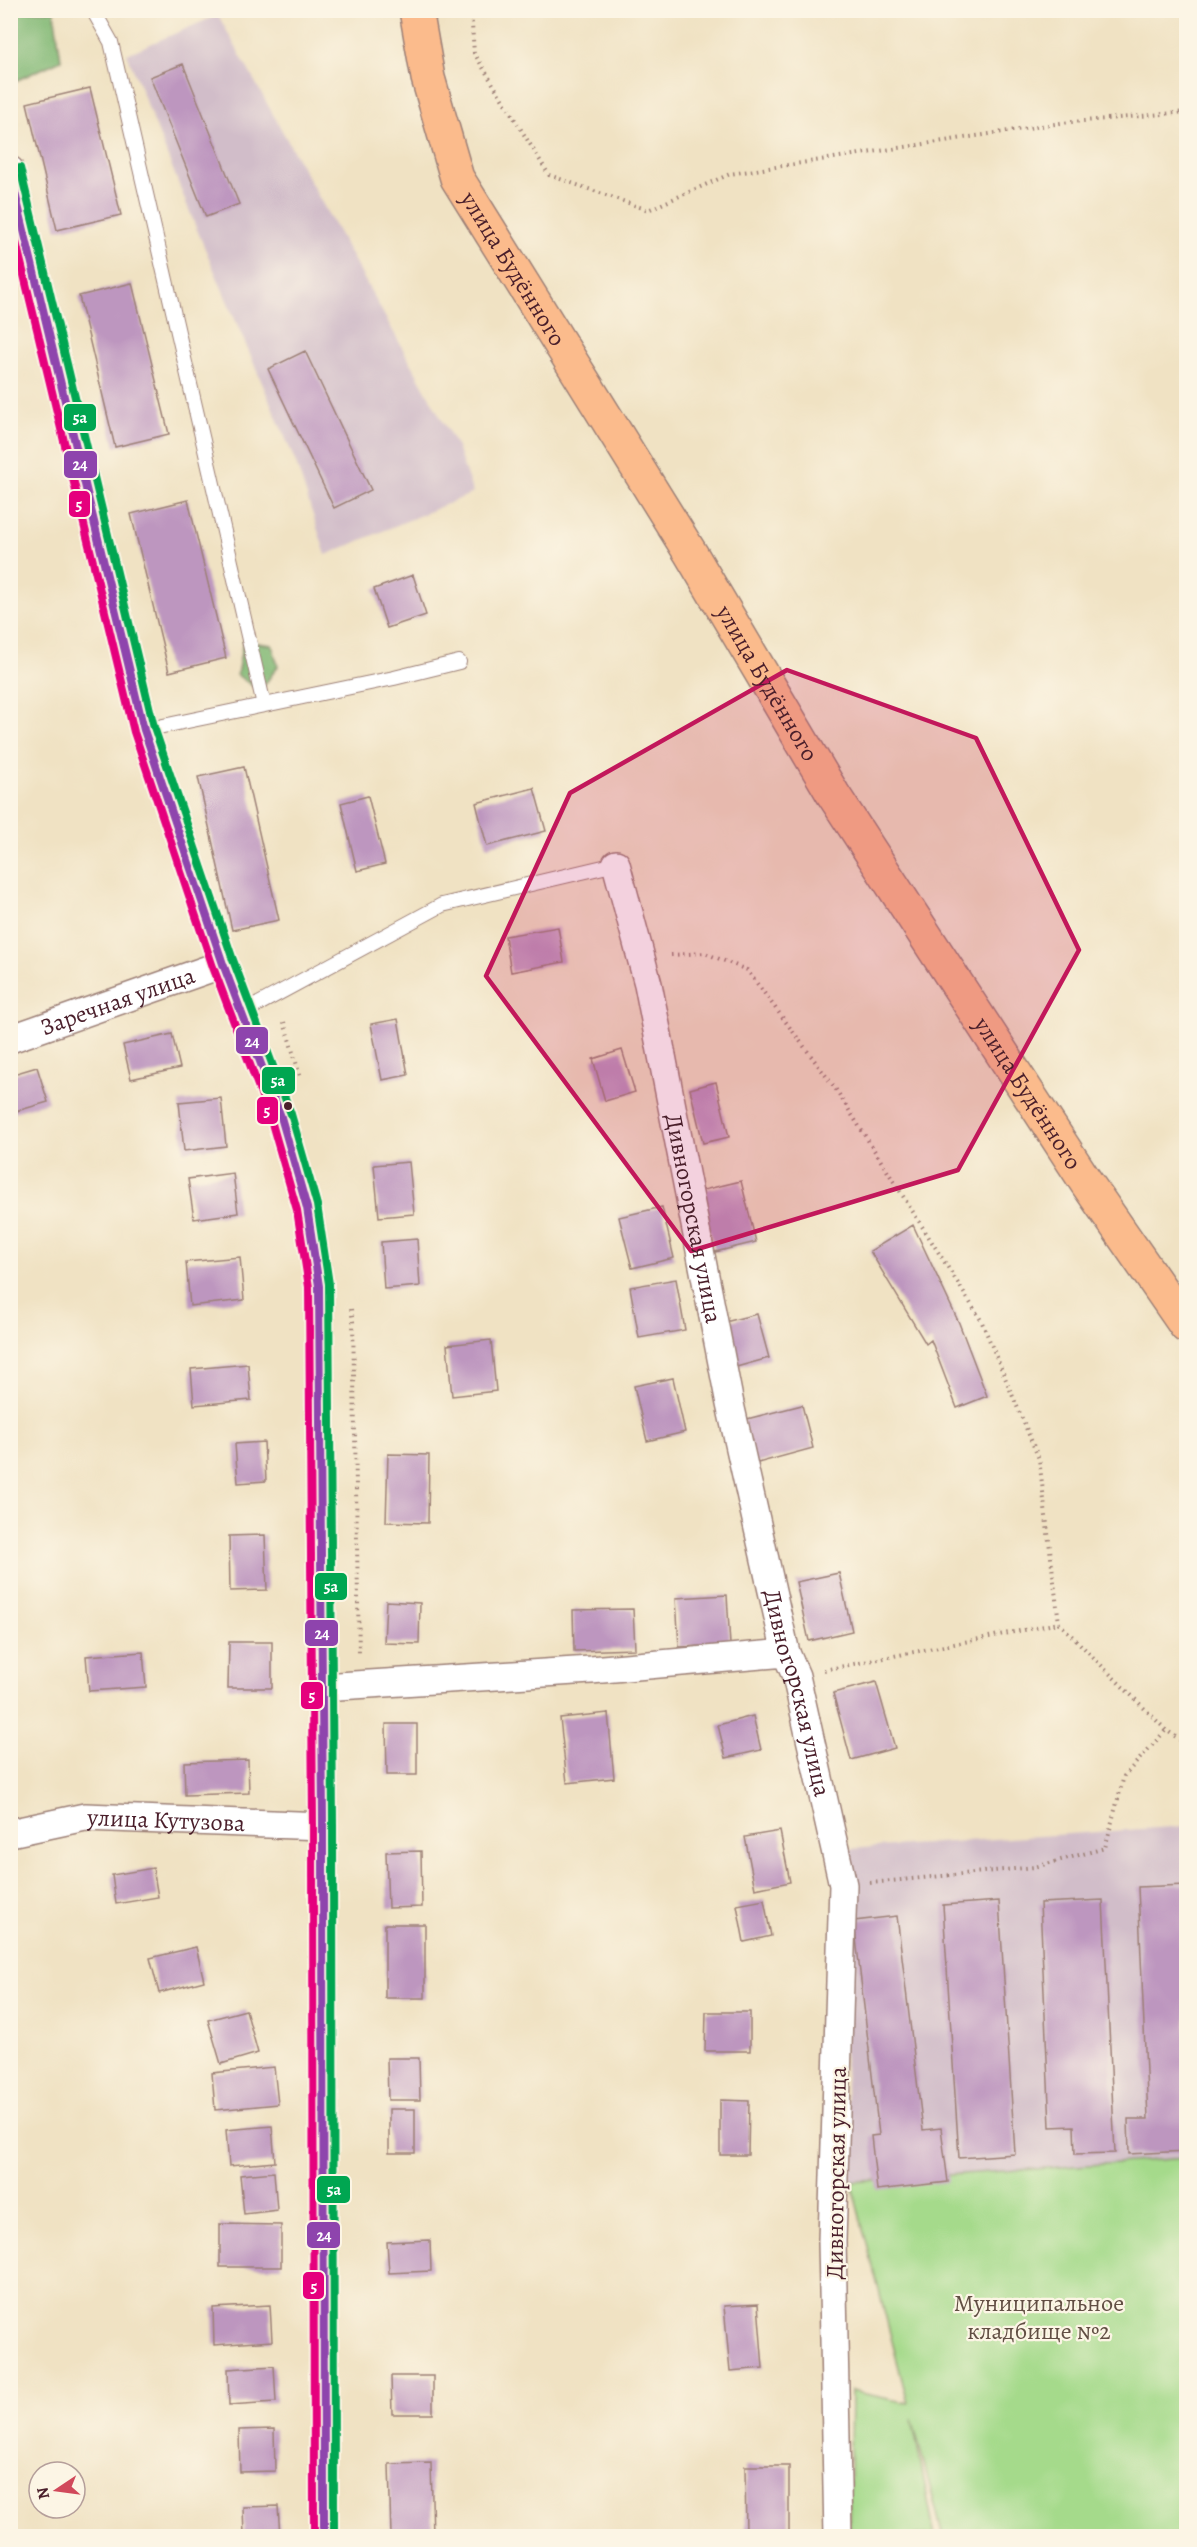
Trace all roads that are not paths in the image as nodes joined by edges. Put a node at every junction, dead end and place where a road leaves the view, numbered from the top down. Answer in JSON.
{"nodes":[{"id":1,"x":93,"y":10,"type":"edge"},
{"id":2,"x":416,"y":10,"type":"edge"},
{"id":3,"x":10,"y":170,"type":"edge"},
{"id":4,"x":459,"y":662,"type":"dead end"},
{"id":5,"x":264,"y":705,"type":"junction"},
{"id":6,"x":144,"y":730,"type":"junction"},
{"id":7,"x":616,"y":864,"type":"joint"},
{"id":8,"x":223,"y":964,"type":"junction"},
{"id":9,"x":242,"y":1013,"type":"junction"},
{"id":10,"x":10,"y":1038,"type":"edge"},
{"id":11,"x":1186,"y":1326,"type":"edge"},
{"id":12,"x":791,"y":1665,"type":"junction"},
{"id":13,"x":322,"y":1687,"type":"junction"},
{"id":14,"x":323,"y":1826,"type":"junction"},
{"id":15,"x":10,"y":1833,"type":"edge"},
{"id":16,"x":324,"y":2536,"type":"edge"},
{"id":17,"x":838,"y":2536,"type":"edge"}],
"edges":[{"from":1,"to":5,"type":"lane"},
{"from":2,"to":11,"type":"main road","name":"улица Будённого"},
{"from":3,"to":6,"type":"street"},
{"from":4,"to":5,"type":"lane"},
{"from":5,"to":6,"type":"lane"},
{"from":6,"to":8,"type":"street"},
{"from":7,"to":9,"type":"lane"},
{"from":7,"to":12,"type":"street","name":"Дивногорская улица"},
{"from":8,"to":9,"type":"street"},
{"from":8,"to":10,"type":"street","name":"Заречная улица"},
{"from":9,"to":13,"type":"street"},
{"from":12,"to":13,"type":"street"},
{"from":12,"to":17,"type":"street","name":"Дивногорская улица"},
{"from":13,"to":14,"type":"street"},
{"from":14,"to":15,"type":"street","name":"улица Кутузова"},
{"from":14,"to":16,"type":"street"}]}
